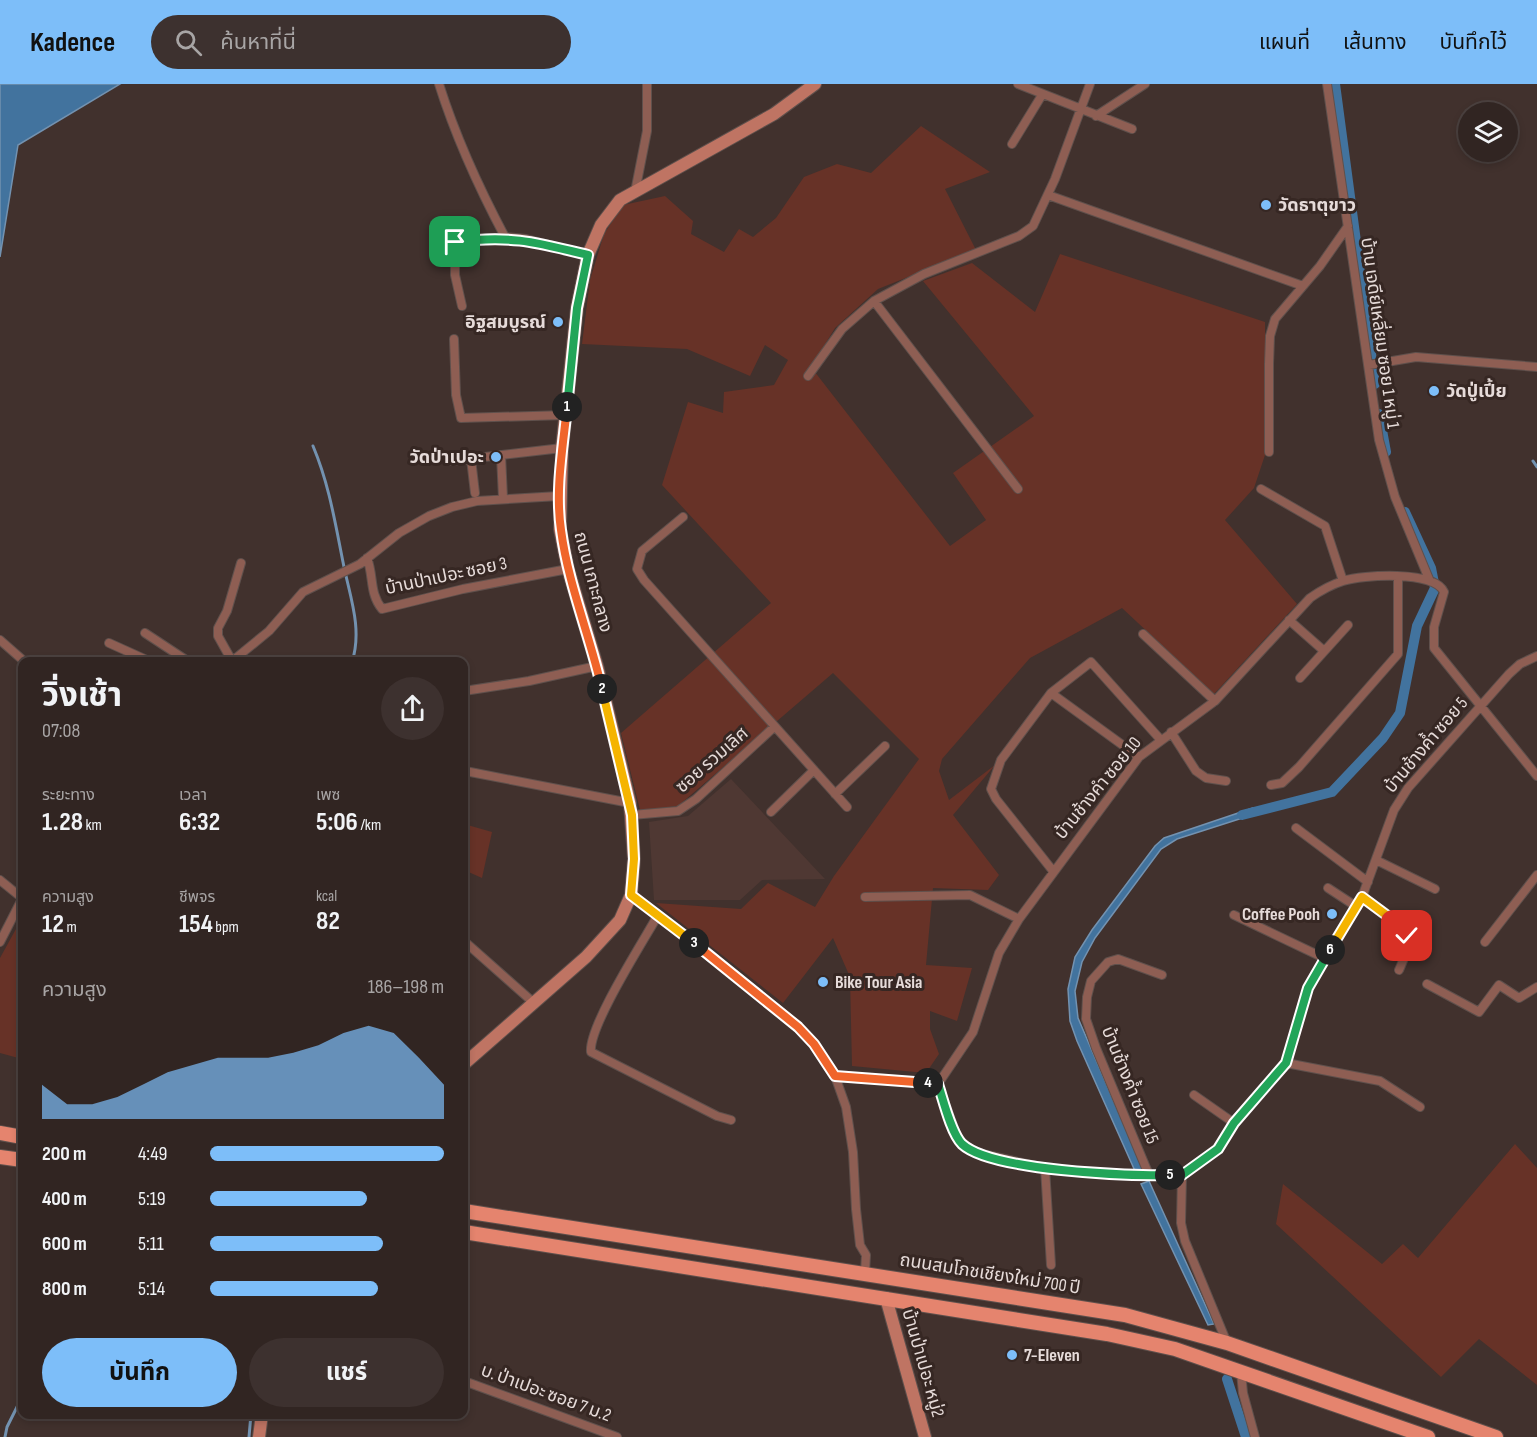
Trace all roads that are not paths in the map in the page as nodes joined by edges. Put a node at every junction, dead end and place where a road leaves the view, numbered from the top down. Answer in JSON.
{"nodes":[{"id":1,"x":439,"y":84,"type":"edge"},
{"id":2,"x":647,"y":84,"type":"edge"},
{"id":3,"x":815,"y":84,"type":"edge"},
{"id":4,"x":1018,"y":84,"type":"edge"},
{"id":5,"x":1090,"y":84,"type":"edge"},
{"id":6,"x":1145,"y":84,"type":"edge"},
{"id":7,"x":1327,"y":84,"type":"edge"},
{"id":8,"x":1042,"y":95,"type":"junction"},
{"id":9,"x":1080,"y":110,"type":"junction"},
{"id":10,"x":1096,"y":116,"type":"junction"},
{"id":11,"x":1132,"y":129,"type":"dead end"},
{"id":12,"x":1012,"y":144,"type":"dead end"},
{"id":13,"x":640,"y":162,"type":"junction"},
{"id":14,"x":656,"y":181,"type":"junction"},
{"id":15,"x":635,"y":192,"type":"junction"},
{"id":16,"x":1048,"y":195,"type":"junction"},
{"id":17,"x":1348,"y":226,"type":"junction"},
{"id":18,"x":505,"y":237,"type":"junction"},
{"id":19,"x":588,"y":255,"type":"junction"},
{"id":20,"x":1302,"y":286,"type":"junction"},
{"id":21,"x":874,"y":301,"type":"junction"},
{"id":22,"x":462,"y":306,"type":"dead end"},
{"id":23,"x":454,"y":339,"type":"dead end"},
{"id":24,"x":1372,"y":364,"type":"junction"},
{"id":25,"x":1537,"y":367,"type":"edge"},
{"id":26,"x":808,"y":376,"type":"dead end"},
{"id":27,"x":566,"y":416,"type":"junction"},
{"id":28,"x":562,"y":448,"type":"junction"},
{"id":29,"x":1269,"y":452,"type":"dead end"},
{"id":30,"x":501,"y":455,"type":"junction"},
{"id":31,"x":471,"y":459,"type":"junction"},
{"id":32,"x":452,"y":461,"type":"dead end"},
{"id":33,"x":1018,"y":489,"type":"dead end"},
{"id":34,"x":1261,"y":489,"type":"dead end"},
{"id":35,"x":475,"y":493,"type":"dead end"},
{"id":36,"x":559,"y":496,"type":"junction"},
{"id":37,"x":503,"y":498,"type":"junction"},
{"id":38,"x":683,"y":517,"type":"dead end"},
{"id":39,"x":367,"y":558,"type":"junction"},
{"id":40,"x":241,"y":563,"type":"dead end"},
{"id":41,"x":568,"y":569,"type":"junction"},
{"id":42,"x":1398,"y":577,"type":"junction"},
{"id":43,"x":1343,"y":581,"type":"junction"},
{"id":44,"x":1433,"y":581,"type":"junction"},
{"id":45,"x":1289,"y":620,"type":"junction"},
{"id":46,"x":1348,"y":625,"type":"dead end"},
{"id":47,"x":145,"y":633,"type":"dead end"},
{"id":48,"x":1143,"y":634,"type":"dead end"},
{"id":49,"x":0,"y":640,"type":"edge"},
{"id":50,"x":109,"y":643,"type":"dead end"},
{"id":51,"x":1323,"y":650,"type":"junction"},
{"id":52,"x":1537,"y":656,"type":"edge"},
{"id":53,"x":19,"y":657,"type":"edge"},
{"id":54,"x":140,"y":657,"type":"edge"},
{"id":55,"x":181,"y":657,"type":"edge"},
{"id":56,"x":230,"y":657,"type":"edge"},
{"id":57,"x":237,"y":657,"type":"edge"},
{"id":58,"x":597,"y":666,"type":"junction"},
{"id":59,"x":1300,"y":678,"type":"dead end"},
{"id":60,"x":468,"y":690,"type":"edge"},
{"id":61,"x":1051,"y":693,"type":"junction"},
{"id":62,"x":1215,"y":701,"type":"junction"},
{"id":63,"x":1482,"y":706,"type":"junction"},
{"id":64,"x":774,"y":727,"type":"junction"},
{"id":65,"x":1171,"y":732,"type":"junction"},
{"id":66,"x":1160,"y":739,"type":"junction"},
{"id":67,"x":885,"y":746,"type":"dead end"},
{"id":68,"x":1139,"y":757,"type":"junction"},
{"id":69,"x":814,"y":770,"type":"junction"},
{"id":70,"x":468,"y":772,"type":"edge"},
{"id":71,"x":1537,"y":776,"type":"edge"},
{"id":72,"x":1226,"y":781,"type":"dead end"},
{"id":73,"x":1271,"y":785,"type":"dead end"},
{"id":74,"x":835,"y":794,"type":"junction"},
{"id":75,"x":847,"y":807,"type":"dead end"},
{"id":76,"x":631,"y":809,"type":"junction"},
{"id":77,"x":771,"y":812,"type":"dead end"},
{"id":78,"x":1296,"y":828,"type":"dead end"},
{"id":79,"x":1376,"y":860,"type":"junction"},
{"id":80,"x":1053,"y":871,"type":"junction"},
{"id":81,"x":1537,"y":875,"type":"edge"},
{"id":82,"x":0,"y":880,"type":"edge"},
{"id":83,"x":1368,"y":882,"type":"junction"},
{"id":84,"x":1328,"y":888,"type":"dead end"},
{"id":85,"x":1435,"y":888,"type":"dead end"},
{"id":86,"x":18,"y":895,"type":"edge"},
{"id":87,"x":631,"y":895,"type":"junction"},
{"id":88,"x":865,"y":897,"type":"dead end"},
{"id":89,"x":1362,"y":897,"type":"junction"},
{"id":90,"x":18,"y":906,"type":"edge"},
{"id":91,"x":1357,"y":907,"type":"junction"},
{"id":92,"x":658,"y":915,"type":"junction"},
{"id":93,"x":1234,"y":915,"type":"dead end"},
{"id":94,"x":1019,"y":919,"type":"junction"},
{"id":95,"x":0,"y":942,"type":"edge"},
{"id":96,"x":1485,"y":942,"type":"dead end"},
{"id":97,"x":468,"y":945,"type":"edge"},
{"id":98,"x":1324,"y":958,"type":"junction"},
{"id":99,"x":1399,"y":970,"type":"dead end"},
{"id":100,"x":1162,"y":975,"type":"dead end"},
{"id":101,"x":1427,"y":984,"type":"dead end"},
{"id":102,"x":1537,"y":987,"type":"edge"},
{"id":103,"x":534,"y":1003,"type":"junction"},
{"id":104,"x":468,"y":1061,"type":"edge"},
{"id":105,"x":1286,"y":1063,"type":"junction"},
{"id":106,"x":835,"y":1076,"type":"junction"},
{"id":107,"x":938,"y":1084,"type":"junction"},
{"id":108,"x":1194,"y":1095,"type":"dead end"},
{"id":109,"x":1420,"y":1107,"type":"dead end"},
{"id":110,"x":731,"y":1120,"type":"dead end"},
{"id":111,"x":1234,"y":1123,"type":"junction"},
{"id":112,"x":0,"y":1133,"type":"edge"},
{"id":113,"x":18,"y":1136,"type":"edge"},
{"id":114,"x":0,"y":1157,"type":"edge"},
{"id":115,"x":18,"y":1159,"type":"edge"},
{"id":116,"x":1045,"y":1168,"type":"junction"},
{"id":117,"x":1182,"y":1175,"type":"junction"},
{"id":118,"x":1149,"y":1176,"type":"junction"},
{"id":119,"x":468,"y":1212,"type":"edge"},
{"id":120,"x":468,"y":1233,"type":"edge"},
{"id":121,"x":1052,"y":1265,"type":"dead end"},
{"id":122,"x":865,"y":1272,"type":"junction"},
{"id":123,"x":886,"y":1298,"type":"junction"},
{"id":124,"x":1227,"y":1343,"type":"junction"},
{"id":125,"x":1241,"y":1372,"type":"junction"},
{"id":126,"x":468,"y":1382,"type":"edge"},
{"id":127,"x":261,"y":1419,"type":"edge"},
{"id":128,"x":259,"y":1437,"type":"edge"},
{"id":129,"x":617,"y":1437,"type":"edge"},
{"id":130,"x":925,"y":1437,"type":"edge"},
{"id":131,"x":1255,"y":1437,"type":"edge"},
{"id":132,"x":1428,"y":1437,"type":"edge"},
{"id":133,"x":1496,"y":1437,"type":"edge"}],
"edges":[{"from":1,"to":18,"type":"street"},
{"from":2,"to":13,"type":"street"},
{"from":3,"to":14,"type":"street","name":"ถนน เกาะกลาง"},
{"from":4,"to":8,"type":"street"},
{"from":5,"to":9,"type":"street"},
{"from":6,"to":10,"type":"street"},
{"from":7,"to":17,"type":"street","name":"บ้าน เจดีย์เหลี่ยม ซอย 1 หมู่ 1"},
{"from":8,"to":9,"type":"street"},
{"from":8,"to":12,"type":"street"},
{"from":9,"to":10,"type":"street"},
{"from":9,"to":16,"type":"street"},
{"from":10,"to":11,"type":"street"},
{"from":13,"to":14,"type":"street"},
{"from":13,"to":15,"type":"street"},
{"from":14,"to":15,"type":"street","name":"ถนน เกาะกลาง"},
{"from":15,"to":19,"type":"street","name":"ถนน เกาะกลาง"},
{"from":16,"to":20,"type":"street"},
{"from":16,"to":21,"type":"street"},
{"from":17,"to":20,"type":"street"},
{"from":17,"to":24,"type":"street","name":"บ้าน เจดีย์เหลี่ยม ซอย 1 หมู่ 1"},
{"from":18,"to":19,"type":"street"},
{"from":18,"to":22,"type":"street"},
{"from":19,"to":27,"type":"street","name":"ถนน เกาะกลาง"},
{"from":20,"to":29,"type":"street"},
{"from":21,"to":26,"type":"street"},
{"from":21,"to":33,"type":"street"},
{"from":23,"to":27,"type":"street"},
{"from":24,"to":25,"type":"street"},
{"from":24,"to":44,"type":"street","name":"บ้าน เจดีย์เหลี่ยม ซอย 1 หมู่ 1"},
{"from":27,"to":28,"type":"street","name":"ถนน เกาะกลาง"},
{"from":28,"to":30,"type":"street"},
{"from":28,"to":36,"type":"street","name":"ถนน เกาะกลาง"},
{"from":30,"to":31,"type":"street"},
{"from":30,"to":37,"type":"street"},
{"from":31,"to":32,"type":"street"},
{"from":31,"to":35,"type":"street"},
{"from":34,"to":43,"type":"street"},
{"from":36,"to":37,"type":"street"},
{"from":36,"to":41,"type":"street","name":"ถนน เกาะกลาง"},
{"from":37,"to":39,"type":"street"},
{"from":38,"to":64,"type":"street"},
{"from":39,"to":41,"type":"street","name":"บ้านป่าเปอะ ซอย 3"},
{"from":39,"to":57,"type":"street"},
{"from":40,"to":56,"type":"street"},
{"from":41,"to":58,"type":"street","name":"ถนน เกาะกลาง"},
{"from":42,"to":43,"type":"street","name":"บ้านช้างคำ ซอย 10"},
{"from":42,"to":44,"type":"street","name":"บ้านช้างคำ ซอย 10"},
{"from":42,"to":73,"type":"street"},
{"from":43,"to":45,"type":"street","name":"บ้านช้างคำ ซอย 10"},
{"from":44,"to":63,"type":"street"},
{"from":45,"to":51,"type":"street"},
{"from":45,"to":62,"type":"street","name":"บ้านช้างคำ ซอย 10"},
{"from":46,"to":51,"type":"street"},
{"from":47,"to":55,"type":"street"},
{"from":48,"to":62,"type":"street"},
{"from":49,"to":53,"type":"street"},
{"from":50,"to":54,"type":"street"},
{"from":51,"to":59,"type":"street"},
{"from":52,"to":63,"type":"street","name":"บ้านช้างค้ำ ซอย 5"},
{"from":58,"to":60,"type":"street"},
{"from":58,"to":76,"type":"street","name":"ถนน เกาะกลาง"},
{"from":61,"to":66,"type":"street"},
{"from":61,"to":68,"type":"street"},
{"from":61,"to":80,"type":"street"},
{"from":62,"to":65,"type":"street","name":"บ้านช้างคำ ซอย 10"},
{"from":63,"to":71,"type":"street"},
{"from":63,"to":79,"type":"street","name":"บ้านช้างค้ำ ซอย 5"},
{"from":64,"to":69,"type":"street"},
{"from":64,"to":76,"type":"street","name":"ซอย รวมเลิศ"},
{"from":65,"to":66,"type":"street","name":"บ้านช้างคำ ซอย 10"},
{"from":65,"to":72,"type":"street"},
{"from":66,"to":68,"type":"street","name":"บ้านช้างคำ ซอย 10"},
{"from":67,"to":74,"type":"street"},
{"from":68,"to":80,"type":"street","name":"บ้านช้างคำ ซอย 10"},
{"from":69,"to":74,"type":"street"},
{"from":69,"to":77,"type":"street"},
{"from":70,"to":76,"type":"street","name":"ซอย รวมเลิศ"},
{"from":74,"to":75,"type":"street"},
{"from":76,"to":87,"type":"street","name":"ถนน เกาะกลาง"},
{"from":78,"to":83,"type":"street"},
{"from":79,"to":83,"type":"street","name":"บ้านช้างค้ำ ซอย 5"},
{"from":79,"to":85,"type":"street"},
{"from":80,"to":94,"type":"street","name":"บ้านช้างคำ ซอย 10"},
{"from":81,"to":96,"type":"street"},
{"from":82,"to":86,"type":"street"},
{"from":83,"to":89,"type":"street","name":"บ้านช้างค้ำ ซอย 5"},
{"from":84,"to":91,"type":"street"},
{"from":87,"to":92,"type":"street"},
{"from":87,"to":103,"type":"street","name":"ถนน เกาะกลาง"},
{"from":88,"to":94,"type":"street"},
{"from":89,"to":91,"type":"street","name":"บ้านช้างค้ำ ซอย 5"},
{"from":89,"to":99,"type":"street"},
{"from":90,"to":95,"type":"street"},
{"from":91,"to":98,"type":"street","name":"บ้านช้างค้ำ ซอย 5"},
{"from":92,"to":106,"type":"street"},
{"from":92,"to":110,"type":"street"},
{"from":93,"to":98,"type":"street"},
{"from":94,"to":107,"type":"street","name":"บ้านช้างคำ ซอย 10"},
{"from":97,"to":103,"type":"street"},
{"from":98,"to":105,"type":"street","name":"บ้านช้างค้ำ ซอย 5"},
{"from":100,"to":118,"type":"street","name":"บ้านช้างค้ำ ซอย 15"},
{"from":101,"to":102,"type":"street"},
{"from":103,"to":104,"type":"street","name":"ถนน เกาะกลาง"},
{"from":105,"to":109,"type":"street"},
{"from":105,"to":111,"type":"street","name":"บ้านช้างค้ำ ซอย 5"},
{"from":106,"to":107,"type":"street"},
{"from":106,"to":122,"type":"street"},
{"from":107,"to":116,"type":"street"},
{"from":108,"to":111,"type":"street"},
{"from":111,"to":117,"type":"street","name":"บ้านช้างค้ำ ซอย 5"},
{"from":112,"to":113,"type":"main road"},
{"from":114,"to":115,"type":"main road"},
{"from":116,"to":118,"type":"street"},
{"from":116,"to":121,"type":"street"},
{"from":117,"to":118,"type":"street"},
{"from":117,"to":124,"type":"street"},
{"from":119,"to":122,"type":"main road","name":"ถนนสมโภชเชียงใหม่ 700 ปี"},
{"from":120,"to":123,"type":"main road"},
{"from":122,"to":124,"type":"main road","name":"ถนนสมโภชเชียงใหม่ 700 ปี"},
{"from":123,"to":125,"type":"main road"},
{"from":123,"to":130,"type":"street","name":"บ้านป่าเปอะ หมู่2"},
{"from":124,"to":133,"type":"main road","name":"ถนนสมโภชเชียงใหม่ 700 ปี"},
{"from":125,"to":131,"type":"street"},
{"from":125,"to":132,"type":"main road"},
{"from":126,"to":129,"type":"street","name":"บ. ป่าเปอะ ซอย 7 ม.2"},
{"from":127,"to":128,"type":"street"}]}
